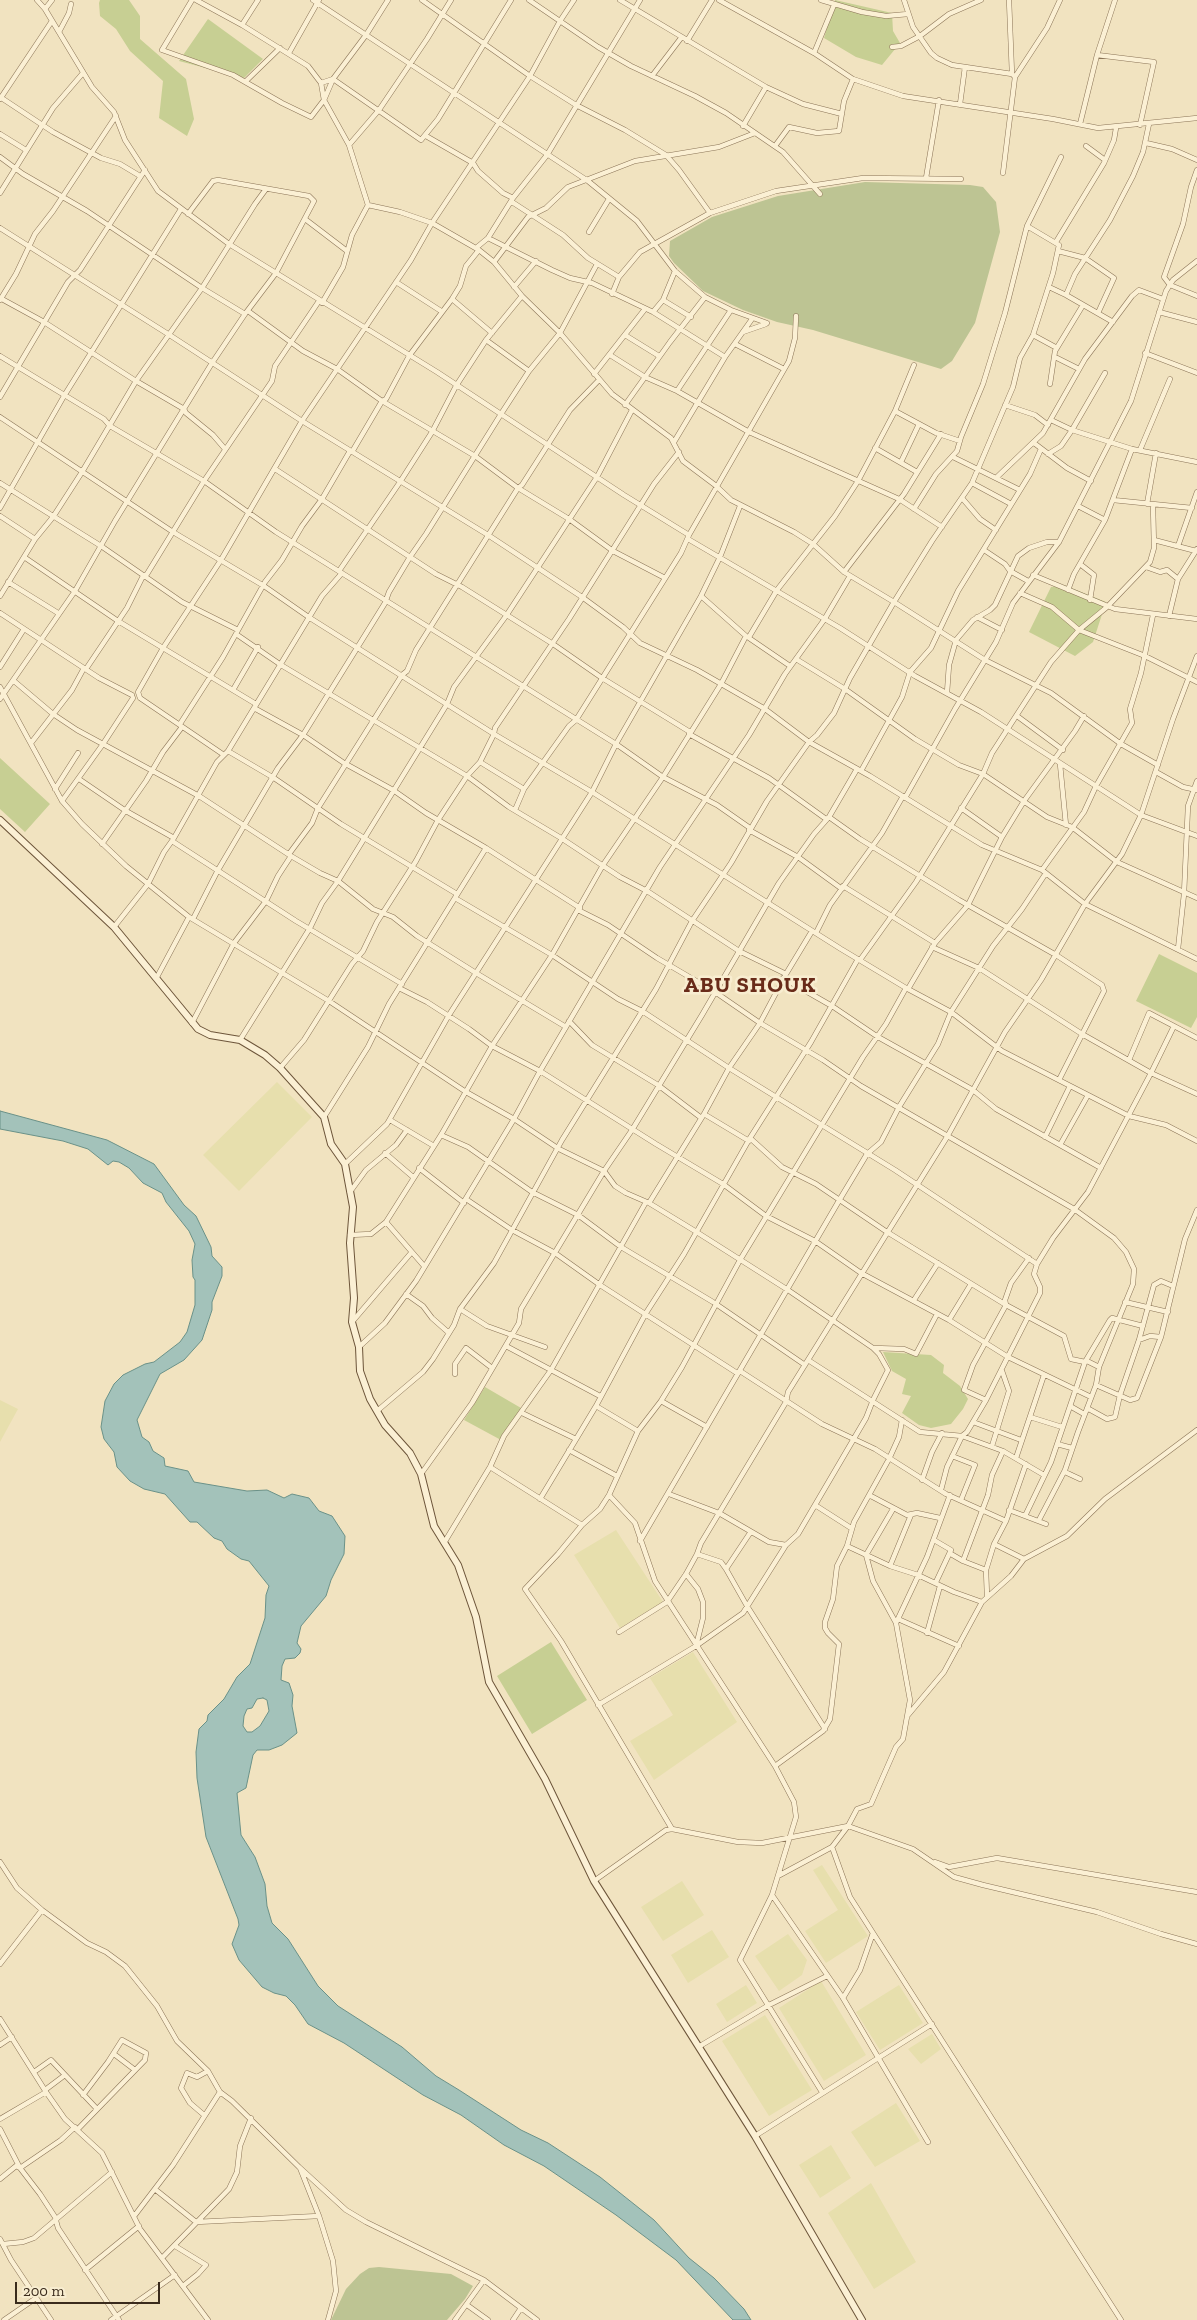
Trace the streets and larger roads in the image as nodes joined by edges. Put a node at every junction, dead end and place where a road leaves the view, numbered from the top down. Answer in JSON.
{"nodes":[{"id":1,"x":37,"y":0,"type":"edge"},
{"id":2,"x":52,"y":0,"type":"edge"},
{"id":3,"x":192,"y":0,"type":"edge"},
{"id":4,"x":196,"y":0,"type":"edge"},
{"id":5,"x":258,"y":0,"type":"edge"},
{"id":6,"x":388,"y":0,"type":"edge"},
{"id":7,"x":422,"y":0,"type":"edge"},
{"id":8,"x":451,"y":0,"type":"edge"},
{"id":9,"x":511,"y":0,"type":"edge"},
{"id":10,"x":529,"y":0,"type":"edge"},
{"id":11,"x":574,"y":0,"type":"edge"},
{"id":12,"x":620,"y":0,"type":"edge"},
{"id":13,"x":640,"y":0,"type":"edge"},
{"id":14,"x":712,"y":0,"type":"edge"},
{"id":15,"x":719,"y":0,"type":"edge"},
{"id":16,"x":821,"y":0,"type":"edge"},
{"id":17,"x":904,"y":0,"type":"edge"},
{"id":18,"x":981,"y":0,"type":"edge"},
{"id":19,"x":1009,"y":0,"type":"edge"},
{"id":20,"x":1060,"y":0,"type":"edge"},
{"id":21,"x":1115,"y":0,"type":"edge"},
{"id":22,"x":316,"y":1,"type":"edge"},
{"id":23,"x":71,"y":4,"type":"dead end"},
{"id":24,"x":834,"y":5,"type":"junction"},
{"id":25,"x":46,"y":9,"type":"junction"},
{"id":26,"x":634,"y":10,"type":"junction"},
{"id":27,"x":908,"y":14,"type":"junction"},
{"id":28,"x":442,"y":15,"type":"junction"},
{"id":29,"x":560,"y":20,"type":"junction"},
{"id":30,"x":52,"y":21,"type":"junction"},
{"id":31,"x":242,"y":25,"type":"junction"},
{"id":32,"x":59,"y":32,"type":"junction"},
{"id":33,"x":366,"y":35,"type":"junction"},
{"id":34,"x":920,"y":36,"type":"junction"},
{"id":35,"x":681,"y":38,"type":"junction"},
{"id":36,"x":687,"y":41,"type":"junction"},
{"id":37,"x":483,"y":44,"type":"junction"},
{"id":38,"x":892,"y":47,"type":"dead end"},
{"id":39,"x":280,"y":48,"type":"junction"},
{"id":40,"x":608,"y":53,"type":"junction"},
{"id":41,"x":814,"y":53,"type":"junction"},
{"id":42,"x":289,"y":54,"type":"junction"},
{"id":43,"x":1097,"y":55,"type":"junction"},
{"id":44,"x":410,"y":65,"type":"junction"},
{"id":45,"x":965,"y":68,"type":"junction"},
{"id":46,"x":83,"y":74,"type":"junction"},
{"id":47,"x":1014,"y":75,"type":"junction"},
{"id":48,"x":530,"y":76,"type":"junction"},
{"id":49,"x":652,"y":76,"type":"junction"},
{"id":50,"x":333,"y":79,"type":"junction"},
{"id":51,"x":853,"y":79,"type":"junction"},
{"id":52,"x":246,"y":81,"type":"junction"},
{"id":53,"x":320,"y":83,"type":"junction"},
{"id":54,"x":766,"y":87,"type":"junction"},
{"id":55,"x":454,"y":91,"type":"junction"},
{"id":56,"x":0,"y":98,"type":"edge"},
{"id":57,"x":324,"y":100,"type":"junction"},
{"id":58,"x":939,"y":100,"type":"junction"},
{"id":59,"x":960,"y":104,"type":"junction"},
{"id":60,"x":576,"y":105,"type":"junction"},
{"id":61,"x":379,"y":110,"type":"junction"},
{"id":62,"x":1012,"y":112,"type":"junction"},
{"id":63,"x":842,"y":114,"type":"junction"},
{"id":64,"x":116,"y":116,"type":"junction"},
{"id":65,"x":1197,"y":118,"type":"edge"},
{"id":66,"x":500,"y":122,"type":"junction"},
{"id":67,"x":1080,"y":124,"type":"junction"},
{"id":68,"x":1149,"y":124,"type":"junction"},
{"id":69,"x":43,"y":125,"type":"junction"},
{"id":70,"x":1140,"y":125,"type":"junction"},
{"id":71,"x":743,"y":126,"type":"junction"},
{"id":72,"x":1116,"y":128,"type":"junction"},
{"id":73,"x":755,"y":133,"type":"junction"},
{"id":74,"x":0,"y":134,"type":"edge"},
{"id":75,"x":426,"y":136,"type":"junction"},
{"id":76,"x":1146,"y":143,"type":"junction"},
{"id":77,"x":349,"y":145,"type":"junction"},
{"id":78,"x":775,"y":146,"type":"junction"},
{"id":79,"x":1086,"y":146,"type":"dead end"},
{"id":80,"x":26,"y":150,"type":"junction"},
{"id":81,"x":90,"y":152,"type":"junction"},
{"id":82,"x":547,"y":155,"type":"junction"},
{"id":83,"x":666,"y":155,"type":"junction"},
{"id":84,"x":0,"y":157,"type":"edge"},
{"id":85,"x":1061,"y":157,"type":"dead end"},
{"id":86,"x":1106,"y":160,"type":"junction"},
{"id":87,"x":1197,"y":160,"type":"edge"},
{"id":88,"x":473,"y":163,"type":"junction"},
{"id":89,"x":16,"y":169,"type":"junction"},
{"id":90,"x":145,"y":170,"type":"junction"},
{"id":91,"x":1197,"y":170,"type":"edge"},
{"id":92,"x":1003,"y":173,"type":"dead end"},
{"id":93,"x":140,"y":176,"type":"junction"},
{"id":94,"x":926,"y":178,"type":"junction"},
{"id":95,"x":961,"y":179,"type":"dead end"},
{"id":96,"x":588,"y":180,"type":"junction"},
{"id":97,"x":812,"y":185,"type":"junction"},
{"id":98,"x":266,"y":189,"type":"junction"},
{"id":99,"x":0,"y":193,"type":"edge"},
{"id":100,"x":820,"y":194,"type":"dead end"},
{"id":101,"x":62,"y":196,"type":"junction"},
{"id":102,"x":609,"y":199,"type":"junction"},
{"id":103,"x":512,"y":200,"type":"junction"},
{"id":104,"x":368,"y":205,"type":"junction"},
{"id":105,"x":181,"y":209,"type":"junction"},
{"id":106,"x":710,"y":213,"type":"junction"},
{"id":107,"x":188,"y":214,"type":"junction"},
{"id":108,"x":531,"y":215,"type":"junction"},
{"id":109,"x":305,"y":219,"type":"junction"},
{"id":110,"x":432,"y":223,"type":"junction"},
{"id":111,"x":108,"y":226,"type":"junction"},
{"id":112,"x":1027,"y":226,"type":"junction"},
{"id":113,"x":0,"y":228,"type":"edge"},
{"id":114,"x":589,"y":232,"type":"dead end"},
{"id":115,"x":488,"y":238,"type":"junction"},
{"id":116,"x":1056,"y":242,"type":"junction"},
{"id":117,"x":229,"y":244,"type":"junction"},
{"id":118,"x":654,"y":244,"type":"junction"},
{"id":119,"x":28,"y":246,"type":"junction"},
{"id":120,"x":505,"y":246,"type":"junction"},
{"id":121,"x":477,"y":249,"type":"junction"},
{"id":122,"x":347,"y":251,"type":"junction"},
{"id":123,"x":1058,"y":251,"type":"junction"},
{"id":124,"x":153,"y":254,"type":"junction"},
{"id":125,"x":1085,"y":258,"type":"junction"},
{"id":126,"x":536,"y":261,"type":"junction"},
{"id":127,"x":1197,"y":261,"type":"edge"},
{"id":128,"x":494,"y":262,"type":"junction"},
{"id":129,"x":597,"y":264,"type":"junction"},
{"id":130,"x":675,"y":271,"type":"junction"},
{"id":131,"x":276,"y":273,"type":"junction"},
{"id":132,"x":74,"y":276,"type":"junction"},
{"id":133,"x":618,"y":277,"type":"junction"},
{"id":134,"x":396,"y":282,"type":"junction"},
{"id":135,"x":586,"y":282,"type":"junction"},
{"id":136,"x":1170,"y":284,"type":"junction"},
{"id":137,"x":514,"y":287,"type":"junction"},
{"id":138,"x":1049,"y":287,"type":"junction"},
{"id":139,"x":202,"y":288,"type":"junction"},
{"id":140,"x":612,"y":294,"type":"junction"},
{"id":141,"x":1066,"y":295,"type":"junction"},
{"id":142,"x":522,"y":296,"type":"junction"},
{"id":143,"x":1197,"y":296,"type":"edge"},
{"id":144,"x":705,"y":297,"type":"junction"},
{"id":145,"x":452,"y":298,"type":"junction"},
{"id":146,"x":0,"y":299,"type":"edge"},
{"id":147,"x":1162,"y":299,"type":"junction"},
{"id":148,"x":663,"y":300,"type":"junction"},
{"id":149,"x":320,"y":302,"type":"junction"},
{"id":150,"x":121,"y":304,"type":"junction"},
{"id":151,"x":1083,"y":305,"type":"junction"},
{"id":152,"x":644,"y":309,"type":"junction"},
{"id":153,"x":732,"y":310,"type":"junction"},
{"id":154,"x":246,"y":312,"type":"junction"},
{"id":155,"x":441,"y":312,"type":"junction"},
{"id":156,"x":653,"y":312,"type":"junction"},
{"id":157,"x":1159,"y":312,"type":"junction"},
{"id":158,"x":1098,"y":313,"type":"junction"},
{"id":159,"x":796,"y":316,"type":"dead end"},
{"id":160,"x":690,"y":317,"type":"junction"},
{"id":161,"x":752,"y":318,"type":"junction"},
{"id":162,"x":44,"y":322,"type":"junction"},
{"id":163,"x":1113,"y":322,"type":"junction"},
{"id":164,"x":1197,"y":322,"type":"edge"},
{"id":165,"x":365,"y":328,"type":"junction"},
{"id":166,"x":680,"y":328,"type":"junction"},
{"id":167,"x":492,"y":332,"type":"junction"},
{"id":168,"x":743,"y":332,"type":"junction"},
{"id":169,"x":560,"y":333,"type":"junction"},
{"id":170,"x":168,"y":334,"type":"junction"},
{"id":171,"x":625,"y":335,"type":"junction"},
{"id":172,"x":1034,"y":335,"type":"junction"},
{"id":173,"x":486,"y":340,"type":"junction"},
{"id":174,"x":290,"y":342,"type":"junction"},
{"id":175,"x":735,"y":344,"type":"junction"},
{"id":176,"x":708,"y":346,"type":"junction"},
{"id":177,"x":1057,"y":348,"type":"junction"},
{"id":178,"x":92,"y":352,"type":"junction"},
{"id":179,"x":1145,"y":353,"type":"junction"},
{"id":180,"x":610,"y":354,"type":"junction"},
{"id":181,"x":0,"y":356,"type":"edge"},
{"id":182,"x":409,"y":356,"type":"junction"},
{"id":183,"x":659,"y":356,"type":"junction"},
{"id":184,"x":725,"y":357,"type":"junction"},
{"id":185,"x":1055,"y":357,"type":"junction"},
{"id":186,"x":212,"y":363,"type":"junction"},
{"id":187,"x":914,"y":365,"type":"dead end"},
{"id":188,"x":18,"y":367,"type":"junction"},
{"id":189,"x":337,"y":369,"type":"junction"},
{"id":190,"x":784,"y":369,"type":"junction"},
{"id":191,"x":1079,"y":369,"type":"junction"},
{"id":192,"x":529,"y":371,"type":"junction"},
{"id":193,"x":1105,"y":373,"type":"dead end"},
{"id":194,"x":1197,"y":373,"type":"edge"},
{"id":195,"x":594,"y":374,"type":"junction"},
{"id":196,"x":645,"y":377,"type":"junction"},
{"id":197,"x":1170,"y":379,"type":"dead end"},
{"id":198,"x":598,"y":380,"type":"junction"},
{"id":199,"x":136,"y":381,"type":"junction"},
{"id":200,"x":1050,"y":384,"type":"dead end"},
{"id":201,"x":456,"y":386,"type":"junction"},
{"id":202,"x":676,"y":391,"type":"junction"},
{"id":203,"x":64,"y":396,"type":"junction"},
{"id":204,"x":262,"y":396,"type":"junction"},
{"id":205,"x":0,"y":397,"type":"edge"},
{"id":206,"x":382,"y":401,"type":"junction"},
{"id":207,"x":698,"y":403,"type":"junction"},
{"id":208,"x":625,"y":405,"type":"junction"},
{"id":209,"x":1005,"y":405,"type":"junction"},
{"id":210,"x":184,"y":409,"type":"junction"},
{"id":211,"x":632,"y":410,"type":"junction"},
{"id":212,"x":894,"y":411,"type":"junction"},
{"id":213,"x":501,"y":414,"type":"junction"},
{"id":214,"x":0,"y":417,"type":"edge"},
{"id":215,"x":302,"y":421,"type":"junction"},
{"id":216,"x":1050,"y":422,"type":"junction"},
{"id":217,"x":919,"y":424,"type":"junction"},
{"id":218,"x":110,"y":426,"type":"junction"},
{"id":219,"x":1072,"y":430,"type":"junction"},
{"id":220,"x":432,"y":432,"type":"junction"},
{"id":221,"x":749,"y":432,"type":"junction"},
{"id":222,"x":941,"y":434,"type":"junction"},
{"id":223,"x":960,"y":441,"type":"junction"},
{"id":224,"x":38,"y":442,"type":"junction"},
{"id":225,"x":674,"y":442,"type":"junction"},
{"id":226,"x":1034,"y":443,"type":"junction"},
{"id":227,"x":1111,"y":443,"type":"junction"},
{"id":228,"x":547,"y":444,"type":"junction"},
{"id":229,"x":875,"y":448,"type":"junction"},
{"id":230,"x":225,"y":449,"type":"junction"},
{"id":231,"x":1041,"y":449,"type":"junction"},
{"id":232,"x":1132,"y":449,"type":"junction"},
{"id":233,"x":1140,"y":450,"type":"junction"},
{"id":234,"x":351,"y":451,"type":"junction"},
{"id":235,"x":679,"y":452,"type":"junction"},
{"id":236,"x":157,"y":453,"type":"junction"},
{"id":237,"x":1156,"y":453,"type":"junction"},
{"id":238,"x":1048,"y":454,"type":"junction"},
{"id":239,"x":474,"y":456,"type":"junction"},
{"id":240,"x":953,"y":457,"type":"junction"},
{"id":241,"x":901,"y":462,"type":"junction"},
{"id":242,"x":1197,"y":462,"type":"edge"},
{"id":243,"x":275,"y":469,"type":"junction"},
{"id":244,"x":977,"y":470,"type":"junction"},
{"id":245,"x":82,"y":472,"type":"junction"},
{"id":246,"x":917,"y":472,"type":"junction"},
{"id":247,"x":597,"y":477,"type":"junction"},
{"id":248,"x":997,"y":478,"type":"junction"},
{"id":249,"x":204,"y":481,"type":"junction"},
{"id":250,"x":858,"y":481,"type":"junction"},
{"id":251,"x":1091,"y":481,"type":"junction"},
{"id":252,"x":400,"y":482,"type":"junction"},
{"id":253,"x":972,"y":482,"type":"junction"},
{"id":254,"x":0,"y":483,"type":"edge"},
{"id":255,"x":718,"y":487,"type":"junction"},
{"id":256,"x":518,"y":488,"type":"junction"},
{"id":257,"x":9,"y":490,"type":"junction"},
{"id":258,"x":1020,"y":490,"type":"junction"},
{"id":259,"x":1197,"y":492,"type":"edge"},
{"id":260,"x":962,"y":498,"type":"junction"},
{"id":261,"x":322,"y":499,"type":"junction"},
{"id":262,"x":899,"y":499,"type":"junction"},
{"id":263,"x":1113,"y":500,"type":"junction"},
{"id":264,"x":128,"y":501,"type":"junction"},
{"id":265,"x":1011,"y":504,"type":"junction"},
{"id":266,"x":1148,"y":504,"type":"junction"},
{"id":267,"x":641,"y":505,"type":"junction"},
{"id":268,"x":1153,"y":505,"type":"junction"},
{"id":269,"x":740,"y":506,"type":"junction"},
{"id":270,"x":1078,"y":506,"type":"junction"},
{"id":271,"x":0,"y":508,"type":"edge"},
{"id":272,"x":442,"y":508,"type":"junction"},
{"id":273,"x":1192,"y":508,"type":"junction"},
{"id":274,"x":914,"y":509,"type":"junction"},
{"id":275,"x":249,"y":512,"type":"junction"},
{"id":276,"x":0,"y":516,"type":"edge"},
{"id":277,"x":53,"y":517,"type":"junction"},
{"id":278,"x":569,"y":519,"type":"junction"},
{"id":279,"x":1105,"y":520,"type":"junction"},
{"id":280,"x":942,"y":527,"type":"junction"},
{"id":281,"x":367,"y":530,"type":"junction"},
{"id":282,"x":996,"y":530,"type":"junction"},
{"id":283,"x":173,"y":532,"type":"junction"},
{"id":284,"x":488,"y":535,"type":"junction"},
{"id":285,"x":688,"y":537,"type":"junction"},
{"id":286,"x":35,"y":539,"type":"junction"},
{"id":287,"x":1154,"y":540,"type":"junction"},
{"id":288,"x":294,"y":542,"type":"junction"},
{"id":289,"x":1060,"y":542,"type":"junction"},
{"id":290,"x":813,"y":544,"type":"junction"},
{"id":291,"x":101,"y":546,"type":"junction"},
{"id":292,"x":1178,"y":546,"type":"junction"},
{"id":293,"x":984,"y":550,"type":"junction"},
{"id":294,"x":1196,"y":550,"type":"edge"},
{"id":295,"x":614,"y":551,"type":"junction"},
{"id":296,"x":720,"y":556,"type":"junction"},
{"id":297,"x":24,"y":557,"type":"junction"},
{"id":298,"x":410,"y":557,"type":"junction"},
{"id":299,"x":221,"y":560,"type":"junction"},
{"id":300,"x":1080,"y":564,"type":"junction"},
{"id":301,"x":1146,"y":567,"type":"junction"},
{"id":302,"x":537,"y":568,"type":"junction"},
{"id":303,"x":1010,"y":571,"type":"junction"},
{"id":304,"x":341,"y":572,"type":"junction"},
{"id":305,"x":844,"y":572,"type":"junction"},
{"id":306,"x":1033,"y":575,"type":"junction"},
{"id":307,"x":143,"y":576,"type":"junction"},
{"id":308,"x":850,"y":576,"type":"junction"},
{"id":309,"x":665,"y":578,"type":"junction"},
{"id":310,"x":1178,"y":579,"type":"junction"},
{"id":311,"x":1028,"y":581,"type":"junction"},
{"id":312,"x":8,"y":582,"type":"junction"},
{"id":313,"x":0,"y":585,"type":"edge"},
{"id":314,"x":457,"y":585,"type":"junction"},
{"id":315,"x":264,"y":586,"type":"junction"},
{"id":316,"x":5,"y":588,"type":"junction"},
{"id":317,"x":777,"y":590,"type":"junction"},
{"id":318,"x":1068,"y":590,"type":"junction"},
{"id":319,"x":75,"y":591,"type":"junction"},
{"id":320,"x":1020,"y":593,"type":"junction"},
{"id":321,"x":0,"y":596,"type":"edge"},
{"id":322,"x":701,"y":596,"type":"junction"},
{"id":323,"x":582,"y":597,"type":"junction"},
{"id":324,"x":386,"y":599,"type":"junction"},
{"id":325,"x":1090,"y":600,"type":"junction"},
{"id":326,"x":894,"y":602,"type":"junction"},
{"id":327,"x":191,"y":607,"type":"junction"},
{"id":328,"x":1107,"y":607,"type":"junction"},
{"id":329,"x":0,"y":613,"type":"edge"},
{"id":330,"x":58,"y":613,"type":"junction"},
{"id":331,"x":1153,"y":614,"type":"junction"},
{"id":332,"x":506,"y":616,"type":"junction"},
{"id":333,"x":1169,"y":616,"type":"junction"},
{"id":334,"x":310,"y":618,"type":"junction"},
{"id":335,"x":977,"y":618,"type":"junction"},
{"id":336,"x":1197,"y":619,"type":"edge"},
{"id":337,"x":824,"y":620,"type":"junction"},
{"id":338,"x":118,"y":621,"type":"junction"},
{"id":339,"x":431,"y":628,"type":"junction"},
{"id":340,"x":24,"y":629,"type":"junction"},
{"id":341,"x":940,"y":630,"type":"junction"},
{"id":342,"x":1002,"y":630,"type":"junction"},
{"id":343,"x":1078,"y":630,"type":"junction"},
{"id":344,"x":237,"y":632,"type":"junction"},
{"id":345,"x":629,"y":633,"type":"junction"},
{"id":346,"x":747,"y":636,"type":"junction"},
{"id":347,"x":41,"y":639,"type":"junction"},
{"id":348,"x":956,"y":640,"type":"junction"},
{"id":349,"x":553,"y":644,"type":"junction"},
{"id":350,"x":357,"y":646,"type":"junction"},
{"id":351,"x":258,"y":647,"type":"junction"},
{"id":352,"x":869,"y":647,"type":"junction"},
{"id":353,"x":163,"y":648,"type":"junction"},
{"id":354,"x":475,"y":656,"type":"junction"},
{"id":355,"x":667,"y":656,"type":"junction"},
{"id":356,"x":1145,"y":656,"type":"junction"},
{"id":357,"x":1197,"y":656,"type":"edge"},
{"id":358,"x":796,"y":659,"type":"junction"},
{"id":359,"x":985,"y":660,"type":"junction"},
{"id":360,"x":281,"y":665,"type":"junction"},
{"id":361,"x":790,"y":666,"type":"junction"},
{"id":362,"x":0,"y":667,"type":"edge"},
{"id":363,"x":85,"y":668,"type":"junction"},
{"id":364,"x":910,"y":672,"type":"junction"},
{"id":365,"x":402,"y":675,"type":"junction"},
{"id":366,"x":211,"y":677,"type":"junction"},
{"id":367,"x":602,"y":678,"type":"junction"},
{"id":368,"x":1188,"y":678,"type":"junction"},
{"id":369,"x":14,"y":681,"type":"junction"},
{"id":370,"x":1197,"y":682,"type":"edge"},
{"id":371,"x":721,"y":684,"type":"junction"},
{"id":372,"x":0,"y":686,"type":"edge"},
{"id":373,"x":523,"y":686,"type":"junction"},
{"id":374,"x":1037,"y":686,"type":"junction"},
{"id":375,"x":845,"y":689,"type":"junction"},
{"id":376,"x":233,"y":690,"type":"junction"},
{"id":377,"x":4,"y":692,"type":"junction"},
{"id":378,"x":138,"y":692,"type":"junction"},
{"id":379,"x":329,"y":692,"type":"junction"},
{"id":380,"x":947,"y":693,"type":"junction"},
{"id":381,"x":132,"y":697,"type":"junction"},
{"id":382,"x":140,"y":698,"type":"junction"},
{"id":383,"x":0,"y":699,"type":"edge"},
{"id":384,"x":642,"y":702,"type":"junction"},
{"id":385,"x":959,"y":702,"type":"junction"},
{"id":386,"x":447,"y":704,"type":"junction"},
{"id":387,"x":255,"y":706,"type":"junction"},
{"id":388,"x":765,"y":709,"type":"junction"},
{"id":389,"x":53,"y":714,"type":"junction"},
{"id":390,"x":1017,"y":716,"type":"junction"},
{"id":391,"x":1084,"y":716,"type":"junction"},
{"id":392,"x":374,"y":720,"type":"junction"},
{"id":393,"x":576,"y":720,"type":"junction"},
{"id":394,"x":889,"y":720,"type":"junction"},
{"id":395,"x":181,"y":726,"type":"junction"},
{"id":396,"x":1007,"y":730,"type":"junction"},
{"id":397,"x":689,"y":733,"type":"junction"},
{"id":398,"x":494,"y":734,"type":"junction"},
{"id":399,"x":303,"y":735,"type":"junction"},
{"id":400,"x":809,"y":742,"type":"junction"},
{"id":401,"x":30,"y":743,"type":"junction"},
{"id":402,"x":103,"y":744,"type":"junction"},
{"id":403,"x":616,"y":744,"type":"junction"},
{"id":404,"x":1121,"y":744,"type":"junction"},
{"id":405,"x":419,"y":748,"type":"junction"},
{"id":406,"x":933,"y":750,"type":"junction"},
{"id":407,"x":1062,"y":750,"type":"junction"},
{"id":408,"x":228,"y":751,"type":"junction"},
{"id":409,"x":78,"y":753,"type":"dead end"},
{"id":410,"x":224,"y":755,"type":"junction"},
{"id":411,"x":734,"y":758,"type":"junction"},
{"id":412,"x":1055,"y":760,"type":"junction"},
{"id":413,"x":480,"y":762,"type":"junction"},
{"id":414,"x":544,"y":763,"type":"junction"},
{"id":415,"x":347,"y":764,"type":"junction"},
{"id":416,"x":1060,"y":764,"type":"junction"},
{"id":417,"x":1158,"y":765,"type":"junction"},
{"id":418,"x":859,"y":770,"type":"junction"},
{"id":419,"x":152,"y":771,"type":"junction"},
{"id":420,"x":1156,"y":772,"type":"junction"},
{"id":421,"x":983,"y":774,"type":"junction"},
{"id":422,"x":467,"y":776,"type":"junction"},
{"id":423,"x":663,"y":777,"type":"junction"},
{"id":424,"x":274,"y":778,"type":"junction"},
{"id":425,"x":79,"y":779,"type":"junction"},
{"id":426,"x":1197,"y":781,"type":"edge"},
{"id":427,"x":779,"y":785,"type":"junction"},
{"id":428,"x":1096,"y":786,"type":"junction"},
{"id":429,"x":55,"y":789,"type":"junction"},
{"id":430,"x":524,"y":789,"type":"junction"},
{"id":431,"x":393,"y":790,"type":"junction"},
{"id":432,"x":1195,"y":790,"type":"edge"},
{"id":433,"x":592,"y":792,"type":"junction"},
{"id":434,"x":199,"y":796,"type":"junction"},
{"id":435,"x":904,"y":797,"type":"junction"},
{"id":436,"x":706,"y":799,"type":"junction"},
{"id":437,"x":62,"y":801,"type":"junction"},
{"id":438,"x":1024,"y":802,"type":"junction"},
{"id":439,"x":318,"y":808,"type":"junction"},
{"id":440,"x":961,"y":808,"type":"junction"},
{"id":441,"x":515,"y":810,"type":"junction"},
{"id":442,"x":126,"y":811,"type":"junction"},
{"id":443,"x":1141,"y":815,"type":"junction"},
{"id":444,"x":828,"y":818,"type":"junction"},
{"id":445,"x":634,"y":819,"type":"junction"},
{"id":446,"x":0,"y":820,"type":"edge"},
{"id":447,"x":438,"y":820,"type":"junction"},
{"id":448,"x":1066,"y":825,"type":"junction"},
{"id":449,"x":244,"y":826,"type":"junction"},
{"id":450,"x":951,"y":826,"type":"junction"},
{"id":451,"x":1072,"y":827,"type":"junction"},
{"id":452,"x":750,"y":829,"type":"junction"},
{"id":453,"x":1188,"y":834,"type":"junction"},
{"id":454,"x":1002,"y":836,"type":"junction"},
{"id":455,"x":1197,"y":836,"type":"edge"},
{"id":456,"x":561,"y":838,"type":"junction"},
{"id":457,"x":173,"y":839,"type":"junction"},
{"id":458,"x":364,"y":839,"type":"junction"},
{"id":459,"x":102,"y":844,"type":"junction"},
{"id":460,"x":675,"y":845,"type":"junction"},
{"id":461,"x":872,"y":846,"type":"junction"},
{"id":462,"x":486,"y":848,"type":"junction"},
{"id":463,"x":995,"y":850,"type":"junction"},
{"id":464,"x":290,"y":855,"type":"junction"},
{"id":465,"x":798,"y":857,"type":"junction"},
{"id":466,"x":1117,"y":862,"type":"junction"},
{"id":467,"x":603,"y":866,"type":"junction"},
{"id":468,"x":411,"y":867,"type":"junction"},
{"id":469,"x":218,"y":870,"type":"junction"},
{"id":470,"x":1044,"y":872,"type":"junction"},
{"id":471,"x":920,"y":874,"type":"junction"},
{"id":472,"x":722,"y":875,"type":"junction"},
{"id":473,"x":338,"y":881,"type":"junction"},
{"id":474,"x":536,"y":881,"type":"junction"},
{"id":475,"x":148,"y":884,"type":"junction"},
{"id":476,"x":842,"y":888,"type":"junction"},
{"id":477,"x":647,"y":891,"type":"junction"},
{"id":478,"x":1184,"y":894,"type":"junction"},
{"id":479,"x":456,"y":896,"type":"junction"},
{"id":480,"x":1197,"y":898,"type":"edge"},
{"id":481,"x":266,"y":901,"type":"junction"},
{"id":482,"x":767,"y":903,"type":"junction"},
{"id":483,"x":968,"y":904,"type":"junction"},
{"id":484,"x":1085,"y":904,"type":"junction"},
{"id":485,"x":579,"y":909,"type":"junction"},
{"id":486,"x":384,"y":912,"type":"junction"},
{"id":487,"x":891,"y":915,"type":"junction"},
{"id":488,"x":191,"y":918,"type":"junction"},
{"id":489,"x":692,"y":921,"type":"junction"},
{"id":490,"x":1008,"y":926,"type":"junction"},
{"id":491,"x":114,"y":927,"type":"junction"},
{"id":492,"x":506,"y":927,"type":"junction"},
{"id":493,"x":310,"y":928,"type":"junction"},
{"id":494,"x":814,"y":932,"type":"junction"},
{"id":495,"x":621,"y":934,"type":"junction"},
{"id":496,"x":234,"y":943,"type":"junction"},
{"id":497,"x":428,"y":943,"type":"junction"},
{"id":498,"x":933,"y":945,"type":"junction"},
{"id":499,"x":1178,"y":949,"type":"junction"},
{"id":500,"x":739,"y":951,"type":"junction"},
{"id":501,"x":552,"y":955,"type":"junction"},
{"id":502,"x":1056,"y":955,"type":"junction"},
{"id":503,"x":357,"y":958,"type":"junction"},
{"id":504,"x":1197,"y":959,"type":"edge"},
{"id":505,"x":859,"y":960,"type":"junction"},
{"id":506,"x":669,"y":965,"type":"junction"},
{"id":507,"x":979,"y":968,"type":"junction"},
{"id":508,"x":282,"y":973,"type":"junction"},
{"id":509,"x":476,"y":973,"type":"junction"},
{"id":510,"x":785,"y":976,"type":"junction"},
{"id":511,"x":157,"y":977,"type":"junction"},
{"id":512,"x":594,"y":982,"type":"junction"},
{"id":513,"x":401,"y":986,"type":"junction"},
{"id":514,"x":907,"y":989,"type":"junction"},
{"id":515,"x":715,"y":992,"type":"junction"},
{"id":516,"x":1026,"y":999,"type":"junction"},
{"id":517,"x":329,"y":1000,"type":"junction"},
{"id":518,"x":522,"y":1001,"type":"junction"},
{"id":519,"x":832,"y":1006,"type":"junction"},
{"id":520,"x":642,"y":1011,"type":"junction"},
{"id":521,"x":951,"y":1012,"type":"junction"},
{"id":522,"x":449,"y":1015,"type":"junction"},
{"id":523,"x":569,"y":1021,"type":"junction"},
{"id":524,"x":192,"y":1023,"type":"junction"},
{"id":525,"x":760,"y":1023,"type":"junction"},
{"id":526,"x":1174,"y":1026,"type":"junction"},
{"id":527,"x":566,"y":1027,"type":"junction"},
{"id":528,"x":375,"y":1033,"type":"junction"},
{"id":529,"x":1082,"y":1034,"type":"junction"},
{"id":530,"x":878,"y":1037,"type":"junction"},
{"id":531,"x":1197,"y":1038,"type":"edge"},
{"id":532,"x":686,"y":1039,"type":"junction"},
{"id":533,"x":240,"y":1040,"type":"junction"},
{"id":534,"x":492,"y":1046,"type":"junction"},
{"id":535,"x":997,"y":1046,"type":"junction"},
{"id":536,"x":805,"y":1050,"type":"junction"},
{"id":537,"x":614,"y":1058,"type":"junction"},
{"id":538,"x":1129,"y":1060,"type":"junction"},
{"id":539,"x":420,"y":1063,"type":"junction"},
{"id":540,"x":925,"y":1063,"type":"junction"},
{"id":541,"x":280,"y":1068,"type":"junction"},
{"id":542,"x":729,"y":1068,"type":"junction"},
{"id":543,"x":540,"y":1071,"type":"junction"},
{"id":544,"x":1151,"y":1073,"type":"junction"},
{"id":545,"x":850,"y":1079,"type":"junction"},
{"id":546,"x":1059,"y":1080,"type":"junction"},
{"id":547,"x":658,"y":1084,"type":"junction"},
{"id":548,"x":1070,"y":1086,"type":"junction"},
{"id":549,"x":973,"y":1090,"type":"junction"},
{"id":550,"x":466,"y":1092,"type":"junction"},
{"id":551,"x":1197,"y":1094,"type":"edge"},
{"id":552,"x":1088,"y":1095,"type":"junction"},
{"id":553,"x":778,"y":1097,"type":"junction"},
{"id":554,"x":587,"y":1101,"type":"junction"},
{"id":555,"x":899,"y":1107,"type":"junction"},
{"id":556,"x":702,"y":1115,"type":"junction"},
{"id":557,"x":1129,"y":1116,"type":"junction"},
{"id":558,"x":324,"y":1118,"type":"junction"},
{"id":559,"x":514,"y":1119,"type":"junction"},
{"id":560,"x":390,"y":1120,"type":"junction"},
{"id":561,"x":824,"y":1125,"type":"junction"},
{"id":562,"x":407,"y":1130,"type":"junction"},
{"id":563,"x":632,"y":1130,"type":"junction"},
{"id":564,"x":441,"y":1135,"type":"junction"},
{"id":565,"x":947,"y":1137,"type":"junction"},
{"id":566,"x":1045,"y":1137,"type":"junction"},
{"id":567,"x":750,"y":1139,"type":"junction"},
{"id":568,"x":1197,"y":1141,"type":"edge"},
{"id":569,"x":1060,"y":1145,"type":"junction"},
{"id":570,"x":434,"y":1146,"type":"junction"},
{"id":571,"x":559,"y":1148,"type":"junction"},
{"id":572,"x":385,"y":1153,"type":"junction"},
{"id":573,"x":867,"y":1154,"type":"junction"},
{"id":574,"x":677,"y":1156,"type":"junction"},
{"id":575,"x":487,"y":1161,"type":"junction"},
{"id":576,"x":345,"y":1164,"type":"junction"},
{"id":577,"x":419,"y":1168,"type":"junction"},
{"id":578,"x":1101,"y":1168,"type":"junction"},
{"id":579,"x":604,"y":1171,"type":"junction"},
{"id":580,"x":793,"y":1172,"type":"junction"},
{"id":581,"x":413,"y":1177,"type":"junction"},
{"id":582,"x":723,"y":1184,"type":"junction"},
{"id":583,"x":916,"y":1185,"type":"junction"},
{"id":584,"x":350,"y":1192,"type":"junction"},
{"id":585,"x":532,"y":1192,"type":"junction"},
{"id":586,"x":840,"y":1199,"type":"junction"},
{"id":587,"x":465,"y":1201,"type":"junction"},
{"id":588,"x":648,"y":1203,"type":"junction"},
{"id":589,"x":1074,"y":1209,"type":"junction"},
{"id":590,"x":1197,"y":1210,"type":"edge"},
{"id":591,"x":578,"y":1216,"type":"junction"},
{"id":592,"x":766,"y":1216,"type":"junction"},
{"id":593,"x":386,"y":1222,"type":"junction"},
{"id":594,"x":512,"y":1230,"type":"junction"},
{"id":595,"x":695,"y":1231,"type":"junction"},
{"id":596,"x":887,"y":1232,"type":"junction"},
{"id":597,"x":350,"y":1235,"type":"junction"},
{"id":598,"x":815,"y":1242,"type":"junction"},
{"id":599,"x":621,"y":1247,"type":"junction"},
{"id":600,"x":411,"y":1253,"type":"junction"},
{"id":601,"x":555,"y":1253,"type":"junction"},
{"id":602,"x":1029,"y":1258,"type":"junction"},
{"id":603,"x":740,"y":1260,"type":"junction"},
{"id":604,"x":938,"y":1263,"type":"junction"},
{"id":605,"x":1037,"y":1264,"type":"junction"},
{"id":606,"x":424,"y":1266,"type":"junction"},
{"id":607,"x":861,"y":1274,"type":"junction"},
{"id":608,"x":669,"y":1275,"type":"junction"},
{"id":609,"x":971,"y":1284,"type":"junction"},
{"id":610,"x":600,"y":1285,"type":"junction"},
{"id":611,"x":1174,"y":1286,"type":"junction"},
{"id":612,"x":788,"y":1290,"type":"junction"},
{"id":613,"x":406,"y":1294,"type":"junction"},
{"id":614,"x":914,"y":1300,"type":"junction"},
{"id":615,"x":1125,"y":1302,"type":"junction"},
{"id":616,"x":716,"y":1305,"type":"junction"},
{"id":617,"x":1006,"y":1305,"type":"junction"},
{"id":618,"x":1148,"y":1307,"type":"junction"},
{"id":619,"x":460,"y":1309,"type":"junction"},
{"id":620,"x":1168,"y":1312,"type":"junction"},
{"id":621,"x":646,"y":1313,"type":"junction"},
{"id":622,"x":938,"y":1314,"type":"junction"},
{"id":623,"x":1028,"y":1317,"type":"junction"},
{"id":624,"x":833,"y":1320,"type":"junction"},
{"id":625,"x":949,"y":1320,"type":"junction"},
{"id":626,"x":352,"y":1322,"type":"junction"},
{"id":627,"x":1118,"y":1322,"type":"junction"},
{"id":628,"x":1143,"y":1326,"type":"junction"},
{"id":629,"x":449,"y":1333,"type":"junction"},
{"id":630,"x":760,"y":1335,"type":"junction"},
{"id":631,"x":512,"y":1336,"type":"junction"},
{"id":632,"x":1161,"y":1337,"type":"junction"},
{"id":633,"x":1139,"y":1340,"type":"junction"},
{"id":634,"x":985,"y":1343,"type":"junction"},
{"id":635,"x":694,"y":1345,"type":"junction"},
{"id":636,"x":506,"y":1346,"type":"junction"},
{"id":637,"x":359,"y":1347,"type":"junction"},
{"id":638,"x":545,"y":1347,"type":"dead end"},
{"id":639,"x":874,"y":1348,"type":"junction"},
{"id":640,"x":1008,"y":1357,"type":"junction"},
{"id":641,"x":808,"y":1360,"type":"junction"},
{"id":642,"x":1086,"y":1362,"type":"junction"},
{"id":643,"x":806,"y":1365,"type":"junction"},
{"id":644,"x":1099,"y":1367,"type":"junction"},
{"id":645,"x":492,"y":1368,"type":"junction"},
{"id":646,"x":550,"y":1370,"type":"junction"},
{"id":647,"x":1002,"y":1371,"type":"junction"},
{"id":648,"x":738,"y":1372,"type":"junction"},
{"id":649,"x":455,"y":1374,"type":"dead end"},
{"id":650,"x":1044,"y":1375,"type":"junction"},
{"id":651,"x":1096,"y":1385,"type":"junction"},
{"id":652,"x":1075,"y":1388,"type":"junction"},
{"id":653,"x":1120,"y":1395,"type":"junction"},
{"id":654,"x":600,"y":1396,"type":"junction"},
{"id":655,"x":1091,"y":1397,"type":"junction"},
{"id":656,"x":873,"y":1400,"type":"junction"},
{"id":657,"x":986,"y":1400,"type":"junction"},
{"id":658,"x":661,"y":1401,"type":"junction"},
{"id":659,"x":786,"y":1402,"type":"junction"},
{"id":660,"x":596,"y":1406,"type":"junction"},
{"id":661,"x":1070,"y":1406,"type":"junction"},
{"id":662,"x":1087,"y":1408,"type":"junction"},
{"id":663,"x":377,"y":1410,"type":"junction"},
{"id":664,"x":522,"y":1412,"type":"junction"},
{"id":665,"x":1084,"y":1414,"type":"junction"},
{"id":666,"x":1030,"y":1417,"type":"junction"},
{"id":667,"x":902,"y":1420,"type":"junction"},
{"id":668,"x":973,"y":1422,"type":"junction"},
{"id":669,"x":707,"y":1427,"type":"junction"},
{"id":670,"x":1062,"y":1427,"type":"junction"},
{"id":671,"x":998,"y":1430,"type":"junction"},
{"id":672,"x":1197,"y":1430,"type":"edge"},
{"id":673,"x":638,"y":1431,"type":"junction"},
{"id":674,"x":942,"y":1433,"type":"junction"},
{"id":675,"x":962,"y":1436,"type":"junction"},
{"id":676,"x":576,"y":1439,"type":"junction"},
{"id":677,"x":854,"y":1439,"type":"junction"},
{"id":678,"x":1021,"y":1440,"type":"junction"},
{"id":679,"x":1057,"y":1444,"type":"junction"},
{"id":680,"x":992,"y":1446,"type":"junction"},
{"id":681,"x":1072,"y":1448,"type":"junction"},
{"id":682,"x":569,"y":1450,"type":"junction"},
{"id":683,"x":1003,"y":1451,"type":"junction"},
{"id":684,"x":952,"y":1456,"type":"junction"},
{"id":685,"x":890,"y":1458,"type":"junction"},
{"id":686,"x":1016,"y":1458,"type":"junction"},
{"id":687,"x":1026,"y":1464,"type":"junction"},
{"id":688,"x":490,"y":1467,"type":"junction"},
{"id":689,"x":1065,"y":1472,"type":"junction"},
{"id":690,"x":421,"y":1474,"type":"junction"},
{"id":691,"x":1044,"y":1475,"type":"junction"},
{"id":692,"x":617,"y":1476,"type":"junction"},
{"id":693,"x":1080,"y":1479,"type":"dead end"},
{"id":694,"x":922,"y":1480,"type":"junction"},
{"id":695,"x":941,"y":1490,"type":"junction"},
{"id":696,"x":669,"y":1494,"type":"junction"},
{"id":697,"x":609,"y":1495,"type":"junction"},
{"id":698,"x":950,"y":1495,"type":"junction"},
{"id":699,"x":869,"y":1496,"type":"junction"},
{"id":700,"x":540,"y":1499,"type":"junction"},
{"id":701,"x":961,"y":1500,"type":"junction"},
{"id":702,"x":815,"y":1505,"type":"junction"},
{"id":703,"x":893,"y":1510,"type":"junction"},
{"id":704,"x":982,"y":1510,"type":"junction"},
{"id":705,"x":1009,"y":1510,"type":"junction"},
{"id":706,"x":719,"y":1513,"type":"junction"},
{"id":707,"x":912,"y":1514,"type":"junction"},
{"id":708,"x":1025,"y":1516,"type":"junction"},
{"id":709,"x":940,"y":1518,"type":"junction"},
{"id":710,"x":1039,"y":1520,"type":"junction"},
{"id":711,"x":1006,"y":1522,"type":"junction"},
{"id":712,"x":1046,"y":1524,"type":"dead end"},
{"id":713,"x":582,"y":1525,"type":"junction"},
{"id":714,"x":851,"y":1528,"type":"junction"},
{"id":715,"x":750,"y":1533,"type":"junction"},
{"id":716,"x":934,"y":1540,"type":"junction"},
{"id":717,"x":640,"y":1541,"type":"junction"},
{"id":718,"x":444,"y":1543,"type":"junction"},
{"id":719,"x":994,"y":1544,"type":"junction"},
{"id":720,"x":786,"y":1545,"type":"junction"},
{"id":721,"x":847,"y":1546,"type":"junction"},
{"id":722,"x":697,"y":1554,"type":"junction"},
{"id":723,"x":951,"y":1554,"type":"junction"},
{"id":724,"x":866,"y":1555,"type":"junction"},
{"id":725,"x":1024,"y":1559,"type":"junction"},
{"id":726,"x":963,"y":1561,"type":"junction"},
{"id":727,"x":890,"y":1566,"type":"junction"},
{"id":728,"x":726,"y":1569,"type":"junction"},
{"id":729,"x":986,"y":1570,"type":"junction"},
{"id":730,"x":686,"y":1574,"type":"junction"},
{"id":731,"x":918,"y":1575,"type":"junction"},
{"id":732,"x":938,"y":1584,"type":"junction"},
{"id":733,"x":987,"y":1596,"type":"junction"},
{"id":734,"x":667,"y":1602,"type":"junction"},
{"id":735,"x":982,"y":1602,"type":"junction"},
{"id":736,"x":747,"y":1606,"type":"junction"},
{"id":737,"x":897,"y":1621,"type":"junction"},
{"id":738,"x":619,"y":1632,"type":"dead end"},
{"id":739,"x":927,"y":1633,"type":"junction"},
{"id":740,"x":696,"y":1646,"type":"junction"},
{"id":741,"x":959,"y":1646,"type":"junction"},
{"id":742,"x":598,"y":1705,"type":"junction"},
{"id":743,"x":908,"y":1716,"type":"junction"},
{"id":744,"x":825,"y":1729,"type":"junction"},
{"id":745,"x":775,"y":1766,"type":"junction"},
{"id":746,"x":848,"y":1826,"type":"junction"},
{"id":747,"x":672,"y":1829,"type":"junction"},
{"id":748,"x":790,"y":1839,"type":"junction"},
{"id":749,"x":832,"y":1847,"type":"junction"},
{"id":750,"x":930,"y":1860,"type":"junction"},
{"id":751,"x":0,"y":1862,"type":"edge"},
{"id":752,"x":778,"y":1876,"type":"junction"},
{"id":753,"x":594,"y":1881,"type":"junction"},
{"id":754,"x":1197,"y":1892,"type":"edge"},
{"id":755,"x":772,"y":1895,"type":"junction"},
{"id":756,"x":42,"y":1910,"type":"junction"},
{"id":757,"x":874,"y":1933,"type":"junction"},
{"id":758,"x":1197,"y":1944,"type":"edge"},
{"id":759,"x":0,"y":1964,"type":"edge"},
{"id":760,"x":827,"y":1976,"type":"junction"},
{"id":761,"x":843,"y":1998,"type":"junction"},
{"id":762,"x":769,"y":2005,"type":"junction"},
{"id":763,"x":0,"y":2019,"type":"edge"},
{"id":764,"x":932,"y":2024,"type":"junction"},
{"id":765,"x":12,"y":2037,"type":"junction"},
{"id":766,"x":0,"y":2045,"type":"edge"},
{"id":767,"x":700,"y":2046,"type":"junction"},
{"id":768,"x":114,"y":2054,"type":"junction"},
{"id":769,"x":879,"y":2058,"type":"junction"},
{"id":770,"x":135,"y":2070,"type":"junction"},
{"id":771,"x":208,"y":2071,"type":"junction"},
{"id":772,"x":34,"y":2072,"type":"junction"},
{"id":773,"x":65,"y":2075,"type":"junction"},
{"id":774,"x":45,"y":2091,"type":"junction"},
{"id":775,"x":220,"y":2092,"type":"junction"},
{"id":776,"x":822,"y":2092,"type":"junction"},
{"id":777,"x":83,"y":2095,"type":"junction"},
{"id":778,"x":97,"y":2109,"type":"junction"},
{"id":779,"x":204,"y":2115,"type":"junction"},
{"id":780,"x":251,"y":2118,"type":"junction"},
{"id":781,"x":0,"y":2120,"type":"edge"},
{"id":782,"x":76,"y":2128,"type":"junction"},
{"id":783,"x":0,"y":2129,"type":"edge"},
{"id":784,"x":755,"y":2136,"type":"junction"},
{"id":785,"x":928,"y":2142,"type":"dead end"},
{"id":786,"x":299,"y":2167,"type":"junction"},
{"id":787,"x":20,"y":2168,"type":"junction"},
{"id":788,"x":112,"y":2172,"type":"junction"},
{"id":789,"x":0,"y":2179,"type":"edge"},
{"id":790,"x":156,"y":2190,"type":"junction"},
{"id":791,"x":134,"y":2215,"type":"junction"},
{"id":792,"x":319,"y":2216,"type":"junction"},
{"id":793,"x":56,"y":2220,"type":"junction"},
{"id":794,"x":196,"y":2222,"type":"junction"},
{"id":795,"x":139,"y":2226,"type":"junction"},
{"id":796,"x":2,"y":2241,"type":"edge"},
{"id":797,"x":175,"y":2246,"type":"junction"},
{"id":798,"x":6,"y":2249,"type":"junction"},
{"id":799,"x":0,"y":2253,"type":"edge"},
{"id":800,"x":162,"y":2258,"type":"junction"},
{"id":801,"x":85,"y":2270,"type":"junction"},
{"id":802,"x":175,"y":2276,"type":"junction"},
{"id":803,"x":484,"y":2280,"type":"junction"},
{"id":804,"x":183,"y":2286,"type":"junction"},
{"id":805,"x":36,"y":2298,"type":"junction"},
{"id":806,"x":467,"y":2305,"type":"junction"},
{"id":807,"x":521,"y":2308,"type":"junction"},
{"id":808,"x":118,"y":2318,"type":"edge"},
{"id":809,"x":4,"y":2320,"type":"edge"},
{"id":810,"x":51,"y":2320,"type":"edge"},
{"id":811,"x":111,"y":2320,"type":"edge"},
{"id":812,"x":207,"y":2320,"type":"edge"},
{"id":813,"x":328,"y":2320,"type":"edge"},
{"id":814,"x":455,"y":2320,"type":"edge"},
{"id":815,"x":488,"y":2320,"type":"edge"},
{"id":816,"x":513,"y":2320,"type":"edge"},
{"id":817,"x":537,"y":2320,"type":"edge"},
{"id":818,"x":862,"y":2320,"type":"edge"},
{"id":819,"x":1121,"y":2320,"type":"edge"}],
"edges":[{"from":1,"to":25,"type":"street"},
{"from":2,"to":25,"type":"street"},
{"from":3,"to":52,"type":"street"},
{"from":4,"to":31,"type":"street"},
{"from":5,"to":31,"type":"street"},
{"from":6,"to":33,"type":"street"},
{"from":7,"to":28,"type":"street"},
{"from":8,"to":28,"type":"street"},
{"from":9,"to":37,"type":"street"},
{"from":10,"to":29,"type":"street"},
{"from":11,"to":29,"type":"street"},
{"from":12,"to":26,"type":"street"},
{"from":13,"to":26,"type":"street"},
{"from":14,"to":36,"type":"street"},
{"from":15,"to":41,"type":"street"},
{"from":16,"to":24,"type":"street"},
{"from":17,"to":27,"type":"street"},
{"from":18,"to":34,"type":"street"},
{"from":19,"to":47,"type":"street"},
{"from":20,"to":47,"type":"street"},
{"from":21,"to":43,"type":"street"},
{"from":22,"to":33,"type":"street"},
{"from":22,"to":42,"type":"street"},
{"from":23,"to":32,"type":"street"},
{"from":24,"to":27,"type":"street"},
{"from":24,"to":41,"type":"street"},
{"from":25,"to":30,"type":"street"},
{"from":26,"to":35,"type":"street"},
{"from":26,"to":40,"type":"street"},
{"from":27,"to":34,"type":"street"},
{"from":28,"to":37,"type":"street"},
{"from":28,"to":44,"type":"street"},
{"from":29,"to":40,"type":"street"},
{"from":29,"to":48,"type":"street"},
{"from":30,"to":32,"type":"street"},
{"from":30,"to":56,"type":"street"},
{"from":31,"to":39,"type":"street"},
{"from":32,"to":46,"type":"street"},
{"from":33,"to":44,"type":"street"},
{"from":33,"to":50,"type":"street"},
{"from":34,"to":38,"type":"street"},
{"from":34,"to":45,"type":"street"},
{"from":35,"to":36,"type":"street"},
{"from":35,"to":49,"type":"street"},
{"from":36,"to":54,"type":"street"},
{"from":37,"to":48,"type":"street"},
{"from":37,"to":55,"type":"street"},
{"from":39,"to":42,"type":"street"},
{"from":39,"to":52,"type":"street"},
{"from":40,"to":49,"type":"street"},
{"from":40,"to":60,"type":"street"},
{"from":41,"to":51,"type":"street"},
{"from":42,"to":53,"type":"street"},
{"from":43,"to":67,"type":"street"},
{"from":43,"to":70,"type":"street"},
{"from":44,"to":55,"type":"street"},
{"from":44,"to":61,"type":"street"},
{"from":45,"to":47,"type":"street"},
{"from":45,"to":59,"type":"street"},
{"from":46,"to":64,"type":"street"},
{"from":46,"to":69,"type":"street"},
{"from":47,"to":62,"type":"street"},
{"from":48,"to":60,"type":"street"},
{"from":48,"to":66,"type":"street"},
{"from":49,"to":71,"type":"street"},
{"from":50,"to":53,"type":"street"},
{"from":50,"to":57,"type":"street"},
{"from":50,"to":61,"type":"street"},
{"from":51,"to":58,"type":"street"},
{"from":51,"to":63,"type":"street"},
{"from":52,"to":57,"type":"street"},
{"from":53,"to":57,"type":"street"},
{"from":54,"to":63,"type":"street"},
{"from":54,"to":71,"type":"street"},
{"from":55,"to":66,"type":"street"},
{"from":55,"to":75,"type":"street"},
{"from":56,"to":69,"type":"street"},
{"from":57,"to":77,"type":"street"},
{"from":58,"to":59,"type":"street"},
{"from":58,"to":94,"type":"street"},
{"from":59,"to":62,"type":"street"},
{"from":60,"to":82,"type":"street"},
{"from":60,"to":83,"type":"street"},
{"from":61,"to":75,"type":"street"},
{"from":61,"to":77,"type":"street"},
{"from":62,"to":67,"type":"street"},
{"from":62,"to":92,"type":"street"},
{"from":63,"to":78,"type":"street"},
{"from":64,"to":81,"type":"street"},
{"from":64,"to":90,"type":"street"},
{"from":65,"to":68,"type":"street"},
{"from":66,"to":82,"type":"street"},
{"from":66,"to":88,"type":"street"},
{"from":67,"to":72,"type":"street"},
{"from":68,"to":70,"type":"street"},
{"from":68,"to":76,"type":"street"},
{"from":69,"to":80,"type":"street"},
{"from":69,"to":81,"type":"street"},
{"from":70,"to":72,"type":"street"},
{"from":71,"to":73,"type":"street"},
{"from":72,"to":86,"type":"street"},
{"from":73,"to":78,"type":"street"},
{"from":73,"to":83,"type":"street"},
{"from":74,"to":80,"type":"street"},
{"from":75,"to":88,"type":"street"},
{"from":76,"to":87,"type":"street"},
{"from":76,"to":125,"type":"street"},
{"from":77,"to":104,"type":"street"},
{"from":78,"to":97,"type":"street"},
{"from":79,"to":86,"type":"street"},
{"from":80,"to":89,"type":"street"},
{"from":81,"to":93,"type":"street"},
{"from":81,"to":101,"type":"street"},
{"from":82,"to":96,"type":"street"},
{"from":82,"to":103,"type":"street"},
{"from":83,"to":96,"type":"street"},
{"from":83,"to":106,"type":"street"},
{"from":84,"to":89,"type":"street"},
{"from":85,"to":112,"type":"street"},
{"from":86,"to":116,"type":"street"},
{"from":88,"to":103,"type":"street"},
{"from":88,"to":110,"type":"street"},
{"from":89,"to":99,"type":"street"},
{"from":89,"to":101,"type":"street"},
{"from":90,"to":93,"type":"street"},
{"from":90,"to":105,"type":"street"},
{"from":91,"to":136,"type":"street"},
{"from":93,"to":111,"type":"street"},
{"from":94,"to":95,"type":"street"},
{"from":94,"to":97,"type":"street"},
{"from":96,"to":102,"type":"street"},
{"from":96,"to":108,"type":"street"},
{"from":97,"to":100,"type":"street"},
{"from":97,"to":106,"type":"street"},
{"from":98,"to":107,"type":"street"},
{"from":98,"to":109,"type":"street"},
{"from":98,"to":117,"type":"street"},
{"from":101,"to":111,"type":"street"},
{"from":101,"to":119,"type":"street"},
{"from":102,"to":114,"type":"street"},
{"from":102,"to":118,"type":"street"},
{"from":103,"to":108,"type":"street"},
{"from":103,"to":115,"type":"street"},
{"from":104,"to":110,"type":"street"},
{"from":104,"to":122,"type":"street"},
{"from":105,"to":107,"type":"street"},
{"from":105,"to":124,"type":"street"},
{"from":106,"to":118,"type":"street"},
{"from":107,"to":117,"type":"street"},
{"from":108,"to":120,"type":"street"},
{"from":108,"to":129,"type":"street"},
{"from":109,"to":122,"type":"street"},
{"from":109,"to":131,"type":"street"},
{"from":110,"to":121,"type":"street"},
{"from":110,"to":134,"type":"street"},
{"from":111,"to":124,"type":"street"},
{"from":111,"to":132,"type":"street"},
{"from":112,"to":116,"type":"street"},
{"from":112,"to":223,"type":"street"},
{"from":113,"to":119,"type":"street"},
{"from":115,"to":120,"type":"street"},
{"from":115,"to":121,"type":"street"},
{"from":116,"to":123,"type":"street"},
{"from":117,"to":131,"type":"street"},
{"from":117,"to":139,"type":"street"},
{"from":118,"to":130,"type":"street"},
{"from":118,"to":133,"type":"street"},
{"from":119,"to":132,"type":"street"},
{"from":119,"to":146,"type":"street"},
{"from":120,"to":126,"type":"street"},
{"from":120,"to":128,"type":"street"},
{"from":121,"to":128,"type":"street"},
{"from":121,"to":145,"type":"street"},
{"from":122,"to":149,"type":"street"},
{"from":123,"to":125,"type":"street"},
{"from":123,"to":138,"type":"street"},
{"from":124,"to":139,"type":"street"},
{"from":124,"to":150,"type":"street"},
{"from":125,"to":141,"type":"street"},
{"from":125,"to":158,"type":"street"},
{"from":126,"to":135,"type":"street"},
{"from":126,"to":137,"type":"street"},
{"from":127,"to":136,"type":"street"},
{"from":128,"to":137,"type":"street"},
{"from":129,"to":133,"type":"street"},
{"from":129,"to":135,"type":"street"},
{"from":130,"to":144,"type":"street"},
{"from":130,"to":148,"type":"street"},
{"from":131,"to":149,"type":"street"},
{"from":131,"to":154,"type":"street"},
{"from":132,"to":150,"type":"street"},
{"from":132,"to":162,"type":"street"},
{"from":133,"to":140,"type":"street"},
{"from":134,"to":155,"type":"street"},
{"from":134,"to":165,"type":"street"},
{"from":135,"to":140,"type":"street"},
{"from":135,"to":169,"type":"street"},
{"from":136,"to":143,"type":"street"},
{"from":136,"to":147,"type":"street"},
{"from":137,"to":142,"type":"street"},
{"from":138,"to":141,"type":"street"},
{"from":138,"to":172,"type":"street"},
{"from":139,"to":154,"type":"street"},
{"from":139,"to":170,"type":"street"},
{"from":140,"to":152,"type":"street"},
{"from":141,"to":151,"type":"street"},
{"from":142,"to":167,"type":"street"},
{"from":142,"to":169,"type":"street"},
{"from":144,"to":153,"type":"street"},
{"from":144,"to":160,"type":"street"},
{"from":145,"to":155,"type":"street"},
{"from":145,"to":167,"type":"street"},
{"from":146,"to":162,"type":"street"},
{"from":147,"to":157,"type":"street"},
{"from":147,"to":163,"type":"street"},
{"from":148,"to":156,"type":"street"},
{"from":148,"to":160,"type":"street"},
{"from":149,"to":165,"type":"street"},
{"from":149,"to":174,"type":"street"},
{"from":150,"to":170,"type":"street"},
{"from":150,"to":178,"type":"street"},
{"from":151,"to":158,"type":"street"},
{"from":151,"to":177,"type":"street"},
{"from":152,"to":156,"type":"street"},
{"from":152,"to":171,"type":"street"},
{"from":153,"to":161,"type":"street"},
{"from":153,"to":176,"type":"street"},
{"from":154,"to":174,"type":"street"},
{"from":154,"to":186,"type":"street"},
{"from":155,"to":182,"type":"street"},
{"from":156,"to":166,"type":"street"},
{"from":157,"to":164,"type":"street"},
{"from":157,"to":179,"type":"street"},
{"from":158,"to":163,"type":"street"},
{"from":159,"to":190,"type":"street"},
{"from":160,"to":166,"type":"street"},
{"from":161,"to":168,"type":"street"},
{"from":161,"to":168,"type":"street"},
{"from":162,"to":178,"type":"street"},
{"from":162,"to":188,"type":"street"},
{"from":163,"to":191,"type":"street"},
{"from":165,"to":182,"type":"street"},
{"from":165,"to":189,"type":"street"},
{"from":166,"to":176,"type":"street"},
{"from":166,"to":183,"type":"street"},
{"from":167,"to":173,"type":"street"},
{"from":168,"to":175,"type":"street"},
{"from":169,"to":192,"type":"street"},
{"from":169,"to":195,"type":"street"},
{"from":170,"to":186,"type":"street"},
{"from":170,"to":199,"type":"street"},
{"from":171,"to":180,"type":"street"},
{"from":171,"to":183,"type":"street"},
{"from":172,"to":177,"type":"street"},
{"from":172,"to":209,"type":"street"},
{"from":173,"to":192,"type":"street"},
{"from":173,"to":201,"type":"street"},
{"from":174,"to":189,"type":"street"},
{"from":174,"to":204,"type":"street"},
{"from":175,"to":184,"type":"street"},
{"from":175,"to":190,"type":"street"},
{"from":176,"to":184,"type":"street"},
{"from":176,"to":202,"type":"street"},
{"from":177,"to":185,"type":"street"},
{"from":178,"to":199,"type":"street"},
{"from":178,"to":203,"type":"street"},
{"from":179,"to":194,"type":"street"},
{"from":179,"to":227,"type":"street"},
{"from":180,"to":195,"type":"street"},
{"from":180,"to":196,"type":"street"},
{"from":181,"to":188,"type":"street"},
{"from":182,"to":201,"type":"street"},
{"from":182,"to":206,"type":"street"},
{"from":183,"to":196,"type":"street"},
{"from":184,"to":207,"type":"street"},
{"from":185,"to":191,"type":"street"},
{"from":185,"to":200,"type":"street"},
{"from":186,"to":204,"type":"street"},
{"from":186,"to":210,"type":"street"},
{"from":187,"to":212,"type":"street"},
{"from":188,"to":203,"type":"street"},
{"from":188,"to":205,"type":"street"},
{"from":189,"to":206,"type":"street"},
{"from":189,"to":215,"type":"street"},
{"from":190,"to":221,"type":"street"},
{"from":191,"to":216,"type":"street"},
{"from":192,"to":213,"type":"street"},
{"from":193,"to":219,"type":"street"},
{"from":195,"to":198,"type":"street"},
{"from":196,"to":202,"type":"street"},
{"from":196,"to":208,"type":"street"},
{"from":197,"to":233,"type":"street"},
{"from":198,"to":208,"type":"street"},
{"from":198,"to":228,"type":"street"},
{"from":199,"to":210,"type":"street"},
{"from":199,"to":218,"type":"street"},
{"from":201,"to":213,"type":"street"},
{"from":201,"to":220,"type":"street"},
{"from":202,"to":207,"type":"street"},
{"from":203,"to":218,"type":"street"},
{"from":203,"to":224,"type":"street"},
{"from":204,"to":215,"type":"street"},
{"from":204,"to":230,"type":"street"},
{"from":206,"to":220,"type":"street"},
{"from":206,"to":234,"type":"street"},
{"from":207,"to":221,"type":"street"},
{"from":207,"to":225,"type":"street"},
{"from":208,"to":211,"type":"street"},
{"from":209,"to":216,"type":"street"},
{"from":209,"to":244,"type":"street"},
{"from":210,"to":230,"type":"street"},
{"from":210,"to":236,"type":"street"},
{"from":211,"to":225,"type":"street"},
{"from":211,"to":247,"type":"street"},
{"from":212,"to":217,"type":"street"},
{"from":212,"to":229,"type":"street"},
{"from":213,"to":228,"type":"street"},
{"from":213,"to":239,"type":"street"},
{"from":214,"to":224,"type":"street"},
{"from":215,"to":234,"type":"street"},
{"from":215,"to":243,"type":"street"},
{"from":216,"to":219,"type":"street"},
{"from":216,"to":226,"type":"street"},
{"from":217,"to":222,"type":"street"},
{"from":217,"to":241,"type":"street"},
{"from":218,"to":236,"type":"street"},
{"from":218,"to":245,"type":"street"},
{"from":219,"to":227,"type":"street"},
{"from":219,"to":238,"type":"street"},
{"from":220,"to":239,"type":"street"},
{"from":220,"to":252,"type":"street"},
{"from":221,"to":250,"type":"street"},
{"from":221,"to":255,"type":"street"},
{"from":222,"to":223,"type":"street"},
{"from":222,"to":246,"type":"street"},
{"from":223,"to":240,"type":"street"},
{"from":224,"to":245,"type":"street"},
{"from":224,"to":257,"type":"street"},
{"from":225,"to":235,"type":"street"},
{"from":226,"to":231,"type":"street"},
{"from":226,"to":248,"type":"street"},
{"from":227,"to":232,"type":"street"},
{"from":227,"to":251,"type":"street"},
{"from":228,"to":247,"type":"street"},
{"from":228,"to":256,"type":"street"},
{"from":229,"to":241,"type":"street"},
{"from":229,"to":250,"type":"street"},
{"from":230,"to":249,"type":"street"},
{"from":231,"to":238,"type":"street"},
{"from":231,"to":258,"type":"street"},
{"from":232,"to":233,"type":"street"},
{"from":232,"to":263,"type":"street"},
{"from":233,"to":237,"type":"street"},
{"from":234,"to":252,"type":"street"},
{"from":234,"to":261,"type":"street"},
{"from":235,"to":255,"type":"street"},
{"from":235,"to":267,"type":"street"},
{"from":236,"to":249,"type":"street"},
{"from":236,"to":264,"type":"street"},
{"from":237,"to":242,"type":"street"},
{"from":237,"to":266,"type":"street"},
{"from":238,"to":251,"type":"street"},
{"from":239,"to":256,"type":"street"},
{"from":239,"to":272,"type":"street"},
{"from":240,"to":244,"type":"street"},
{"from":240,"to":274,"type":"street"},
{"from":241,"to":246,"type":"street"},
{"from":243,"to":261,"type":"street"},
{"from":243,"to":275,"type":"street"},
{"from":244,"to":248,"type":"street"},
{"from":244,"to":253,"type":"street"},
{"from":245,"to":264,"type":"street"},
{"from":245,"to":277,"type":"street"},
{"from":246,"to":262,"type":"street"},
{"from":247,"to":267,"type":"street"},
{"from":247,"to":278,"type":"street"},
{"from":248,"to":258,"type":"street"},
{"from":249,"to":275,"type":"street"},
{"from":249,"to":283,"type":"street"},
{"from":250,"to":262,"type":"street"},
{"from":250,"to":290,"type":"street"},
{"from":251,"to":270,"type":"street"},
{"from":252,"to":272,"type":"street"},
{"from":252,"to":281,"type":"street"},
{"from":253,"to":260,"type":"street"},
{"from":253,"to":265,"type":"street"},
{"from":254,"to":257,"type":"street"},
{"from":255,"to":269,"type":"street"},
{"from":255,"to":285,"type":"street"},
{"from":256,"to":278,"type":"street"},
{"from":256,"to":284,"type":"street"},
{"from":257,"to":271,"type":"street"},
{"from":257,"to":277,"type":"street"},
{"from":258,"to":265,"type":"street"},
{"from":259,"to":273,"type":"street"},
{"from":260,"to":280,"type":"street"},
{"from":260,"to":282,"type":"street"},
{"from":261,"to":281,"type":"street"},
{"from":261,"to":288,"type":"street"},
{"from":262,"to":274,"type":"street"},
{"from":262,"to":305,"type":"street"},
{"from":263,"to":266,"type":"street"},
{"from":263,"to":279,"type":"street"},
{"from":264,"to":283,"type":"street"},
{"from":264,"to":291,"type":"street"},
{"from":265,"to":282,"type":"street"},
{"from":266,"to":268,"type":"street"},
{"from":267,"to":285,"type":"street"},
{"from":267,"to":295,"type":"street"},
{"from":268,"to":273,"type":"street"},
{"from":268,"to":287,"type":"street"},
{"from":269,"to":290,"type":"street"},
{"from":269,"to":296,"type":"street"},
{"from":270,"to":279,"type":"street"},
{"from":270,"to":289,"type":"street"},
{"from":272,"to":284,"type":"street"},
{"from":272,"to":298,"type":"street"},
{"from":273,"to":292,"type":"street"},
{"from":274,"to":280,"type":"street"},
{"from":275,"to":288,"type":"street"},
{"from":275,"to":299,"type":"street"},
{"from":276,"to":286,"type":"street"},
{"from":277,"to":286,"type":"street"},
{"from":277,"to":291,"type":"street"},
{"from":278,"to":295,"type":"street"},
{"from":278,"to":302,"type":"street"},
{"from":279,"to":300,"type":"street"},
{"from":280,"to":326,"type":"street"},
{"from":281,"to":298,"type":"street"},
{"from":281,"to":304,"type":"street"},
{"from":282,"to":293,"type":"street"},
{"from":283,"to":299,"type":"street"},
{"from":283,"to":307,"type":"street"},
{"from":284,"to":302,"type":"street"},
{"from":284,"to":314,"type":"street"},
{"from":285,"to":296,"type":"street"},
{"from":285,"to":309,"type":"street"},
{"from":286,"to":297,"type":"street"},
{"from":287,"to":292,"type":"street"},
{"from":287,"to":301,"type":"street"},
{"from":288,"to":304,"type":"street"},
{"from":288,"to":315,"type":"street"},
{"from":289,"to":303,"type":"street"},
{"from":289,"to":306,"type":"street"},
{"from":290,"to":305,"type":"street"},
{"from":290,"to":317,"type":"street"},
{"from":291,"to":307,"type":"street"},
{"from":291,"to":319,"type":"street"},
{"from":292,"to":294,"type":"street"},
{"from":293,"to":303,"type":"street"},
{"from":293,"to":341,"type":"street"},
{"from":294,"to":310,"type":"street"},
{"from":295,"to":309,"type":"street"},
{"from":295,"to":323,"type":"street"},
{"from":296,"to":317,"type":"street"},
{"from":296,"to":322,"type":"street"},
{"from":297,"to":312,"type":"street"},
{"from":297,"to":319,"type":"street"},
{"from":298,"to":314,"type":"street"},
{"from":298,"to":324,"type":"street"},
{"from":299,"to":315,"type":"street"},
{"from":299,"to":327,"type":"street"},
{"from":300,"to":318,"type":"street"},
{"from":300,"to":325,"type":"street"},
{"from":301,"to":310,"type":"street"},
{"from":301,"to":328,"type":"street"},
{"from":302,"to":323,"type":"street"},
{"from":302,"to":332,"type":"street"},
{"from":303,"to":311,"type":"street"},
{"from":303,"to":335,"type":"street"},
{"from":304,"to":324,"type":"street"},
{"from":304,"to":334,"type":"street"},
{"from":305,"to":308,"type":"street"},
{"from":306,"to":311,"type":"street"},
{"from":306,"to":318,"type":"street"},
{"from":307,"to":327,"type":"street"},
{"from":307,"to":338,"type":"street"},
{"from":308,"to":326,"type":"street"},
{"from":308,"to":337,"type":"street"},
{"from":309,"to":345,"type":"street"},
{"from":310,"to":333,"type":"street"},
{"from":311,"to":320,"type":"street"},
{"from":312,"to":316,"type":"street"},
{"from":312,"to":330,"type":"street"},
{"from":313,"to":316,"type":"street"},
{"from":314,"to":332,"type":"street"},
{"from":314,"to":339,"type":"street"},
{"from":315,"to":334,"type":"street"},
{"from":315,"to":344,"type":"street"},
{"from":316,"to":321,"type":"street"},
{"from":317,"to":337,"type":"street"},
{"from":317,"to":346,"type":"street"},
{"from":318,"to":325,"type":"street"},
{"from":319,"to":330,"type":"street"},
{"from":319,"to":338,"type":"street"},
{"from":320,"to":342,"type":"street"},
{"from":320,"to":343,"type":"street"},
{"from":322,"to":346,"type":"street"},
{"from":322,"to":355,"type":"street"},
{"from":323,"to":345,"type":"street"},
{"from":323,"to":349,"type":"street"},
{"from":324,"to":339,"type":"street"},
{"from":324,"to":350,"type":"street"},
{"from":325,"to":328,"type":"street"},
{"from":326,"to":341,"type":"street"},
{"from":326,"to":352,"type":"street"},
{"from":327,"to":344,"type":"street"},
{"from":327,"to":353,"type":"street"},
{"from":328,"to":331,"type":"street"},
{"from":328,"to":343,"type":"street"},
{"from":329,"to":340,"type":"street"},
{"from":330,"to":347,"type":"street"},
{"from":331,"to":333,"type":"street"},
{"from":331,"to":356,"type":"street"},
{"from":332,"to":349,"type":"street"},
{"from":332,"to":354,"type":"street"},
{"from":333,"to":336,"type":"street"},
{"from":334,"to":350,"type":"street"},
{"from":334,"to":360,"type":"street"},
{"from":335,"to":342,"type":"street"},
{"from":335,"to":348,"type":"street"},
{"from":337,"to":352,"type":"street"},
{"from":337,"to":358,"type":"street"},
{"from":338,"to":353,"type":"street"},
{"from":338,"to":363,"type":"street"},
{"from":339,"to":354,"type":"street"},
{"from":339,"to":365,"type":"street"},
{"from":340,"to":347,"type":"street"},
{"from":340,"to":362,"type":"street"},
{"from":341,"to":348,"type":"street"},
{"from":341,"to":364,"type":"street"},
{"from":342,"to":359,"type":"street"},
{"from":343,"to":356,"type":"street"},
{"from":343,"to":374,"type":"street"},
{"from":344,"to":351,"type":"street"},
{"from":344,"to":366,"type":"street"},
{"from":345,"to":355,"type":"street"},
{"from":345,"to":367,"type":"street"},
{"from":346,"to":361,"type":"street"},
{"from":346,"to":371,"type":"street"},
{"from":347,"to":363,"type":"street"},
{"from":347,"to":369,"type":"street"},
{"from":348,"to":359,"type":"street"},
{"from":348,"to":380,"type":"street"},
{"from":349,"to":367,"type":"street"},
{"from":349,"to":373,"type":"street"},
{"from":350,"to":365,"type":"street"},
{"from":350,"to":379,"type":"street"},
{"from":351,"to":360,"type":"street"},
{"from":351,"to":376,"type":"street"},
{"from":352,"to":364,"type":"street"},
{"from":352,"to":375,"type":"street"},
{"from":353,"to":366,"type":"street"},
{"from":353,"to":378,"type":"street"},
{"from":354,"to":373,"type":"street"},
{"from":354,"to":386,"type":"street"},
{"from":355,"to":371,"type":"street"},
{"from":355,"to":384,"type":"street"},
{"from":356,"to":368,"type":"street"},
{"from":356,"to":404,"type":"street"},
{"from":357,"to":368,"type":"street"},
{"from":358,"to":361,"type":"street"},
{"from":358,"to":375,"type":"street"},
{"from":359,"to":374,"type":"street"},
{"from":359,"to":385,"type":"street"},
{"from":360,"to":379,"type":"street"},
{"from":360,"to":387,"type":"street"},
{"from":361,"to":388,"type":"street"},
{"from":363,"to":381,"type":"street"},
{"from":363,"to":389,"type":"street"},
{"from":364,"to":380,"type":"street"},
{"from":364,"to":394,"type":"street"},
{"from":365,"to":386,"type":"street"},
{"from":365,"to":392,"type":"street"},
{"from":366,"to":376,"type":"street"},
{"from":366,"to":395,"type":"street"},
{"from":367,"to":384,"type":"street"},
{"from":367,"to":393,"type":"street"},
{"from":368,"to":370,"type":"street"},
{"from":368,"to":417,"type":"street"},
{"from":369,"to":377,"type":"street"},
{"from":369,"to":389,"type":"street"},
{"from":371,"to":388,"type":"street"},
{"from":371,"to":397,"type":"street"},
{"from":372,"to":377,"type":"street"},
{"from":373,"to":393,"type":"street"},
{"from":373,"to":398,"type":"street"},
{"from":374,"to":390,"type":"street"},
{"from":374,"to":391,"type":"street"},
{"from":375,"to":394,"type":"street"},
{"from":375,"to":400,"type":"street"},
{"from":376,"to":387,"type":"street"},
{"from":377,"to":383,"type":"street"},
{"from":377,"to":401,"type":"street"},
{"from":378,"to":381,"type":"street"},
{"from":378,"to":382,"type":"street"},
{"from":379,"to":392,"type":"street"},
{"from":379,"to":399,"type":"street"},
{"from":380,"to":385,"type":"street"},
{"from":381,"to":382,"type":"street"},
{"from":381,"to":402,"type":"street"},
{"from":382,"to":395,"type":"street"},
{"from":384,"to":397,"type":"street"},
{"from":384,"to":403,"type":"street"},
{"from":385,"to":396,"type":"street"},
{"from":385,"to":406,"type":"street"},
{"from":386,"to":398,"type":"street"},
{"from":386,"to":405,"type":"street"},
{"from":387,"to":399,"type":"street"},
{"from":387,"to":408,"type":"street"},
{"from":388,"to":400,"type":"street"},
{"from":388,"to":411,"type":"street"},
{"from":389,"to":401,"type":"street"},
{"from":389,"to":402,"type":"street"},
{"from":390,"to":396,"type":"street"},
{"from":390,"to":407,"type":"street"},
{"from":391,"to":404,"type":"street"},
{"from":391,"to":407,"type":"street"},
{"from":392,"to":405,"type":"street"},
{"from":392,"to":415,"type":"street"},
{"from":393,"to":403,"type":"street"},
{"from":393,"to":414,"type":"street"},
{"from":394,"to":406,"type":"street"},
{"from":394,"to":418,"type":"street"},
{"from":395,"to":410,"type":"street"},
{"from":395,"to":419,"type":"street"},
{"from":396,"to":412,"type":"street"},
{"from":396,"to":421,"type":"street"},
{"from":397,"to":411,"type":"street"},
{"from":397,"to":423,"type":"street"},
{"from":398,"to":413,"type":"street"},
{"from":398,"to":414,"type":"street"},
{"from":399,"to":415,"type":"street"},
{"from":399,"to":424,"type":"street"},
{"from":400,"to":418,"type":"street"},
{"from":400,"to":427,"type":"street"},
{"from":401,"to":429,"type":"street"},
{"from":402,"to":419,"type":"street"},
{"from":402,"to":425,"type":"street"},
{"from":403,"to":423,"type":"street"},
{"from":403,"to":433,"type":"street"},
{"from":404,"to":417,"type":"street"},
{"from":404,"to":428,"type":"street"},
{"from":405,"to":422,"type":"street"},
{"from":405,"to":431,"type":"street"},
{"from":406,"to":421,"type":"street"},
{"from":406,"to":435,"type":"street"},
{"from":407,"to":412,"type":"street"},
{"from":408,"to":410,"type":"street"},
{"from":408,"to":424,"type":"street"},
{"from":409,"to":429,"type":"street"},
{"from":410,"to":434,"type":"street"},
{"from":411,"to":427,"type":"street"},
{"from":411,"to":436,"type":"street"},
{"from":412,"to":416,"type":"street"},
{"from":412,"to":438,"type":"street"},
{"from":413,"to":422,"type":"street"},
{"from":413,"to":430,"type":"street"},
{"from":414,"to":430,"type":"street"},
{"from":414,"to":433,"type":"street"},
{"from":415,"to":431,"type":"street"},
{"from":415,"to":439,"type":"street"},
{"from":416,"to":428,"type":"street"},
{"from":416,"to":448,"type":"street"},
{"from":417,"to":420,"type":"street"},
{"from":418,"to":435,"type":"street"},
{"from":418,"to":444,"type":"street"},
{"from":419,"to":434,"type":"street"},
{"from":419,"to":442,"type":"street"},
{"from":420,"to":432,"type":"street"},
{"from":420,"to":443,"type":"street"},
{"from":421,"to":438,"type":"street"},
{"from":421,"to":440,"type":"street"},
{"from":422,"to":441,"type":"street"},
{"from":422,"to":447,"type":"street"},
{"from":423,"to":436,"type":"street"},
{"from":423,"to":445,"type":"street"},
{"from":424,"to":439,"type":"street"},
{"from":424,"to":449,"type":"street"},
{"from":425,"to":437,"type":"street"},
{"from":425,"to":442,"type":"street"},
{"from":426,"to":432,"type":"street"},
{"from":427,"to":444,"type":"street"},
{"from":427,"to":452,"type":"street"},
{"from":428,"to":443,"type":"street"},
{"from":428,"to":451,"type":"street"},
{"from":429,"to":437,"type":"street"},
{"from":430,"to":441,"type":"street"},
{"from":431,"to":447,"type":"street"},
{"from":431,"to":458,"type":"street"},
{"from":432,"to":453,"type":"street"},
{"from":433,"to":445,"type":"street"},
{"from":433,"to":456,"type":"street"},
{"from":434,"to":449,"type":"street"},
{"from":434,"to":457,"type":"street"},
{"from":435,"to":450,"type":"street"},
{"from":435,"to":461,"type":"street"},
{"from":436,"to":452,"type":"street"},
{"from":436,"to":460,"type":"street"},
{"from":437,"to":459,"type":"street"},
{"from":438,"to":448,"type":"street"},
{"from":438,"to":454,"type":"street"},
{"from":439,"to":458,"type":"street"},
{"from":439,"to":464,"type":"street"},
{"from":440,"to":450,"type":"street"},
{"from":440,"to":454,"type":"street"},
{"from":441,"to":456,"type":"street"},
{"from":442,"to":457,"type":"street"},
{"from":442,"to":459,"type":"street"},
{"from":443,"to":453,"type":"street"},
{"from":443,"to":466,"type":"street"},
{"from":444,"to":461,"type":"street"},
{"from":444,"to":465,"type":"street"},
{"from":445,"to":460,"type":"street"},
{"from":445,"to":467,"type":"street"},
{"from":446,"to":491,"type":"street"},
{"from":447,"to":462,"type":"street"},
{"from":447,"to":468,"type":"street"},
{"from":448,"to":451,"type":"street"},
{"from":449,"to":464,"type":"street"},
{"from":449,"to":469,"type":"street"},
{"from":450,"to":463,"type":"street"},
{"from":450,"to":471,"type":"street"},
{"from":451,"to":466,"type":"street"},
{"from":451,"to":470,"type":"street"},
{"from":452,"to":465,"type":"street"},
{"from":452,"to":472,"type":"street"},
{"from":453,"to":455,"type":"street"},
{"from":453,"to":478,"type":"street"},
{"from":454,"to":463,"type":"street"},
{"from":456,"to":467,"type":"street"},
{"from":456,"to":474,"type":"street"},
{"from":457,"to":469,"type":"street"},
{"from":457,"to":475,"type":"street"},
{"from":458,"to":468,"type":"street"},
{"from":458,"to":473,"type":"street"},
{"from":459,"to":475,"type":"street"},
{"from":460,"to":472,"type":"street"},
{"from":460,"to":477,"type":"street"},
{"from":461,"to":471,"type":"street"},
{"from":461,"to":476,"type":"street"},
{"from":462,"to":474,"type":"street"},
{"from":462,"to":479,"type":"street"},
{"from":463,"to":470,"type":"street"},
{"from":463,"to":483,"type":"street"},
{"from":464,"to":473,"type":"street"},
{"from":464,"to":481,"type":"street"},
{"from":465,"to":476,"type":"street"},
{"from":465,"to":482,"type":"street"},
{"from":466,"to":478,"type":"street"},
{"from":466,"to":484,"type":"street"},
{"from":467,"to":477,"type":"street"},
{"from":467,"to":485,"type":"street"},
{"from":468,"to":479,"type":"street"},
{"from":468,"to":486,"type":"street"},
{"from":469,"to":481,"type":"street"},
{"from":469,"to":488,"type":"street"},
{"from":470,"to":484,"type":"street"},
{"from":470,"to":490,"type":"street"},
{"from":471,"to":483,"type":"street"},
{"from":471,"to":487,"type":"street"},
{"from":472,"to":482,"type":"street"},
{"from":472,"to":489,"type":"street"},
{"from":473,"to":486,"type":"street"},
{"from":473,"to":493,"type":"street"},
{"from":474,"to":485,"type":"street"},
{"from":474,"to":492,"type":"street"},
{"from":475,"to":488,"type":"street"},
{"from":475,"to":491,"type":"street"},
{"from":476,"to":487,"type":"street"},
{"from":476,"to":494,"type":"street"},
{"from":477,"to":489,"type":"street"},
{"from":477,"to":495,"type":"street"},
{"from":478,"to":480,"type":"street"},
{"from":478,"to":499,"type":"street"},
{"from":479,"to":492,"type":"street"},
{"from":479,"to":497,"type":"street"},
{"from":481,"to":493,"type":"street"},
{"from":481,"to":496,"type":"street"},
{"from":482,"to":494,"type":"street"},
{"from":482,"to":500,"type":"street"},
{"from":483,"to":490,"type":"street"},
{"from":483,"to":498,"type":"street"},
{"from":484,"to":499,"type":"street"},
{"from":484,"to":502,"type":"street"},
{"from":485,"to":495,"type":"street"},
{"from":485,"to":501,"type":"street"},
{"from":486,"to":497,"type":"street"},
{"from":486,"to":503,"type":"street"},
{"from":487,"to":498,"type":"street"},
{"from":487,"to":505,"type":"street"},
{"from":488,"to":496,"type":"street"},
{"from":488,"to":511,"type":"street"},
{"from":489,"to":500,"type":"street"},
{"from":489,"to":506,"type":"street"},
{"from":490,"to":502,"type":"street"},
{"from":490,"to":507,"type":"street"},
{"from":491,"to":511,"type":"street"},
{"from":492,"to":501,"type":"street"},
{"from":492,"to":509,"type":"street"},
{"from":493,"to":503,"type":"street"},
{"from":493,"to":508,"type":"street"},
{"from":494,"to":505,"type":"street"},
{"from":494,"to":510,"type":"street"},
{"from":495,"to":506,"type":"street"},
{"from":495,"to":512,"type":"street"},
{"from":496,"to":508,"type":"street"},
{"from":496,"to":524,"type":"street"},
{"from":497,"to":509,"type":"street"},
{"from":497,"to":513,"type":"street"},
{"from":498,"to":507,"type":"street"},
{"from":498,"to":514,"type":"street"},
{"from":499,"to":504,"type":"street"},
{"from":500,"to":510,"type":"street"},
{"from":500,"to":515,"type":"street"},
{"from":501,"to":512,"type":"street"},
{"from":501,"to":518,"type":"street"},
{"from":502,"to":516,"type":"street"},
{"from":502,"to":529,"type":"street"},
{"from":503,"to":513,"type":"street"},
{"from":503,"to":517,"type":"street"},
{"from":505,"to":514,"type":"street"},
{"from":505,"to":519,"type":"street"},
{"from":506,"to":515,"type":"street"},
{"from":506,"to":520,"type":"street"},
{"from":507,"to":516,"type":"street"},
{"from":507,"to":521,"type":"street"},
{"from":508,"to":517,"type":"street"},
{"from":508,"to":533,"type":"street"},
{"from":509,"to":518,"type":"street"},
{"from":509,"to":522,"type":"street"},
{"from":510,"to":519,"type":"street"},
{"from":510,"to":525,"type":"street"},
{"from":511,"to":524,"type":"street"},
{"from":512,"to":520,"type":"street"},
{"from":512,"to":523,"type":"street"},
{"from":513,"to":522,"type":"street"},
{"from":513,"to":528,"type":"street"},
{"from":514,"to":521,"type":"street"},
{"from":514,"to":530,"type":"street"},
{"from":515,"to":525,"type":"street"},
{"from":515,"to":532,"type":"street"},
{"from":516,"to":529,"type":"street"},
{"from":516,"to":535,"type":"street"},
{"from":517,"to":528,"type":"street"},
{"from":517,"to":541,"type":"street"},
{"from":518,"to":527,"type":"street"},
{"from":518,"to":534,"type":"street"},
{"from":519,"to":530,"type":"street"},
{"from":519,"to":536,"type":"street"},
{"from":520,"to":532,"type":"street"},
{"from":520,"to":537,"type":"street"},
{"from":521,"to":535,"type":"street"},
{"from":521,"to":540,"type":"street"},
{"from":522,"to":534,"type":"street"},
{"from":522,"to":539,"type":"street"},
{"from":523,"to":527,"type":"street"},
{"from":523,"to":537,"type":"street"},
{"from":524,"to":533,"type":"street"},
{"from":525,"to":536,"type":"street"},
{"from":525,"to":542,"type":"street"},
{"from":526,"to":531,"type":"street"},
{"from":526,"to":538,"type":"street"},
{"from":526,"to":544,"type":"street"},
{"from":527,"to":543,"type":"street"},
{"from":528,"to":539,"type":"street"},
{"from":528,"to":558,"type":"street"},
{"from":529,"to":538,"type":"street"},
{"from":529,"to":546,"type":"street"},
{"from":530,"to":540,"type":"street"},
{"from":530,"to":545,"type":"street"},
{"from":532,"to":542,"type":"street"},
{"from":532,"to":547,"type":"street"},
{"from":533,"to":541,"type":"street"},
{"from":534,"to":543,"type":"street"},
{"from":534,"to":550,"type":"street"},
{"from":535,"to":546,"type":"street"},
{"from":535,"to":549,"type":"street"},
{"from":536,"to":545,"type":"street"},
{"from":536,"to":553,"type":"street"},
{"from":537,"to":547,"type":"street"},
{"from":537,"to":554,"type":"street"},
{"from":538,"to":544,"type":"street"},
{"from":539,"to":550,"type":"street"},
{"from":539,"to":560,"type":"street"},
{"from":540,"to":549,"type":"street"},
{"from":540,"to":555,"type":"street"},
{"from":541,"to":558,"type":"street"},
{"from":542,"to":553,"type":"street"},
{"from":542,"to":556,"type":"street"},
{"from":543,"to":554,"type":"street"},
{"from":543,"to":559,"type":"street"},
{"from":544,"to":551,"type":"street"},
{"from":544,"to":557,"type":"street"},
{"from":545,"to":555,"type":"street"},
{"from":545,"to":561,"type":"street"},
{"from":546,"to":548,"type":"street"},
{"from":547,"to":556,"type":"street"},
{"from":547,"to":563,"type":"street"},
{"from":548,"to":552,"type":"street"},
{"from":548,"to":566,"type":"street"},
{"from":549,"to":565,"type":"street"},
{"from":549,"to":566,"type":"street"},
{"from":550,"to":559,"type":"street"},
{"from":550,"to":564,"type":"street"},
{"from":552,"to":557,"type":"street"},
{"from":552,"to":569,"type":"street"},
{"from":553,"to":561,"type":"street"},
{"from":553,"to":567,"type":"street"},
{"from":554,"to":563,"type":"street"},
{"from":554,"to":571,"type":"street"},
{"from":555,"to":565,"type":"street"},
{"from":555,"to":573,"type":"street"},
{"from":556,"to":567,"type":"street"},
{"from":556,"to":574,"type":"street"},
{"from":557,"to":568,"type":"street"},
{"from":557,"to":578,"type":"street"},
{"from":558,"to":576,"type":"street"},
{"from":559,"to":571,"type":"street"},
{"from":559,"to":575,"type":"street"},
{"from":560,"to":562,"type":"street"},
{"from":560,"to":576,"type":"street"},
{"from":561,"to":573,"type":"street"},
{"from":561,"to":580,"type":"street"},
{"from":562,"to":570,"type":"street"},
{"from":562,"to":572,"type":"street"},
{"from":563,"to":574,"type":"street"},
{"from":563,"to":579,"type":"street"},
{"from":564,"to":570,"type":"street"},
{"from":564,"to":575,"type":"street"},
{"from":565,"to":583,"type":"street"},
{"from":565,"to":589,"type":"street"},
{"from":566,"to":569,"type":"street"},
{"from":567,"to":580,"type":"street"},
{"from":567,"to":582,"type":"street"},
{"from":569,"to":578,"type":"street"},
{"from":570,"to":577,"type":"street"},
{"from":571,"to":579,"type":"street"},
{"from":571,"to":585,"type":"street"},
{"from":572,"to":581,"type":"street"},
{"from":572,"to":584,"type":"street"},
{"from":573,"to":583,"type":"street"},
{"from":573,"to":586,"type":"street"},
{"from":574,"to":582,"type":"street"},
{"from":574,"to":588,"type":"street"},
{"from":575,"to":585,"type":"street"},
{"from":575,"to":587,"type":"street"},
{"from":576,"to":584,"type":"street"},
{"from":577,"to":581,"type":"street"},
{"from":577,"to":587,"type":"street"},
{"from":578,"to":589,"type":"street"},
{"from":579,"to":588,"type":"street"},
{"from":579,"to":591,"type":"street"},
{"from":580,"to":586,"type":"street"},
{"from":580,"to":592,"type":"street"},
{"from":581,"to":593,"type":"street"},
{"from":582,"to":592,"type":"street"},
{"from":582,"to":595,"type":"street"},
{"from":583,"to":596,"type":"street"},
{"from":583,"to":602,"type":"street"},
{"from":584,"to":597,"type":"street"},
{"from":585,"to":591,"type":"street"},
{"from":585,"to":594,"type":"street"},
{"from":586,"to":596,"type":"street"},
{"from":586,"to":598,"type":"street"},
{"from":587,"to":594,"type":"street"},
{"from":587,"to":606,"type":"street"},
{"from":588,"to":595,"type":"street"},
{"from":588,"to":599,"type":"street"},
{"from":589,"to":605,"type":"street"},
{"from":589,"to":615,"type":"street"},
{"from":590,"to":611,"type":"street"},
{"from":591,"to":599,"type":"street"},
{"from":591,"to":601,"type":"street"},
{"from":592,"to":598,"type":"street"},
{"from":592,"to":603,"type":"street"},
{"from":593,"to":597,"type":"street"},
{"from":593,"to":600,"type":"street"},
{"from":594,"to":601,"type":"street"},
{"from":594,"to":619,"type":"street"},
{"from":595,"to":603,"type":"street"},
{"from":595,"to":608,"type":"street"},
{"from":596,"to":604,"type":"street"},
{"from":596,"to":607,"type":"street"},
{"from":597,"to":626,"type":"street"},
{"from":598,"to":607,"type":"street"},
{"from":598,"to":612,"type":"street"},
{"from":599,"to":608,"type":"street"},
{"from":599,"to":610,"type":"street"},
{"from":600,"to":606,"type":"street"},
{"from":600,"to":626,"type":"street"},
{"from":601,"to":610,"type":"street"},
{"from":601,"to":631,"type":"street"},
{"from":602,"to":605,"type":"street"},
{"from":602,"to":617,"type":"street"},
{"from":603,"to":612,"type":"street"},
{"from":603,"to":616,"type":"street"},
{"from":604,"to":609,"type":"street"},
{"from":604,"to":614,"type":"street"},
{"from":605,"to":623,"type":"street"},
{"from":606,"to":613,"type":"street"},
{"from":607,"to":614,"type":"street"},
{"from":607,"to":624,"type":"street"},
{"from":608,"to":616,"type":"street"},
{"from":608,"to":621,"type":"street"},
{"from":609,"to":617,"type":"street"},
{"from":609,"to":625,"type":"street"},
{"from":610,"to":621,"type":"street"},
{"from":610,"to":646,"type":"street"},
{"from":611,"to":618,"type":"street"},
{"from":611,"to":620,"type":"street"},
{"from":612,"to":624,"type":"street"},
{"from":612,"to":630,"type":"street"},
{"from":613,"to":629,"type":"street"},
{"from":613,"to":637,"type":"street"},
{"from":614,"to":622,"type":"street"},
{"from":615,"to":618,"type":"street"},
{"from":615,"to":627,"type":"street"},
{"from":616,"to":630,"type":"street"},
{"from":616,"to":635,"type":"street"},
{"from":617,"to":623,"type":"street"},
{"from":617,"to":634,"type":"street"},
{"from":618,"to":620,"type":"street"},
{"from":618,"to":628,"type":"street"},
{"from":619,"to":629,"type":"street"},
{"from":619,"to":631,"type":"street"},
{"from":620,"to":632,"type":"street"},
{"from":621,"to":635,"type":"street"},
{"from":621,"to":654,"type":"street"},
{"from":622,"to":625,"type":"street"},
{"from":622,"to":639,"type":"street"},
{"from":623,"to":640,"type":"street"},
{"from":623,"to":642,"type":"street"},
{"from":624,"to":639,"type":"street"},
{"from":624,"to":641,"type":"street"},
{"from":625,"to":634,"type":"street"},
{"from":626,"to":637,"type":"street"},
{"from":627,"to":628,"type":"street"},
{"from":627,"to":642,"type":"street"},
{"from":627,"to":644,"type":"street"},
{"from":628,"to":633,"type":"street"},
{"from":629,"to":663,"type":"street"},
{"from":630,"to":643,"type":"street"},
{"from":630,"to":648,"type":"street"},
{"from":631,"to":636,"type":"street"},
{"from":631,"to":638,"type":"street"},
{"from":632,"to":633,"type":"street"},
{"from":632,"to":653,"type":"street"},
{"from":633,"to":653,"type":"street"},
{"from":634,"to":640,"type":"street"},
{"from":634,"to":657,"type":"street"},
{"from":635,"to":648,"type":"street"},
{"from":635,"to":658,"type":"street"},
{"from":636,"to":645,"type":"street"},
{"from":636,"to":646,"type":"street"},
{"from":637,"to":663,"type":"street"},
{"from":639,"to":656,"type":"street"},
{"from":640,"to":647,"type":"street"},
{"from":640,"to":650,"type":"street"},
{"from":641,"to":643,"type":"street"},
{"from":641,"to":656,"type":"street"},
{"from":642,"to":644,"type":"street"},
{"from":642,"to":652,"type":"street"},
{"from":643,"to":659,"type":"street"},
{"from":644,"to":651,"type":"street"},
{"from":645,"to":649,"type":"street"},
{"from":645,"to":690,"type":"street"},
{"from":646,"to":654,"type":"street"},
{"from":646,"to":664,"type":"street"},
{"from":647,"to":657,"type":"street"},
{"from":647,"to":671,"type":"street"},
{"from":648,"to":659,"type":"street"},
{"from":648,"to":669,"type":"street"},
{"from":650,"to":652,"type":"street"},
{"from":650,"to":666,"type":"street"},
{"from":651,"to":653,"type":"street"},
{"from":651,"to":655,"type":"street"},
{"from":652,"to":655,"type":"street"},
{"from":652,"to":661,"type":"street"},
{"from":653,"to":662,"type":"street"},
{"from":654,"to":660,"type":"street"},
{"from":655,"to":662,"type":"street"},
{"from":656,"to":667,"type":"street"},
{"from":656,"to":677,"type":"street"},
{"from":657,"to":668,"type":"street"},
{"from":658,"to":669,"type":"street"},
{"from":658,"to":673,"type":"street"},
{"from":659,"to":677,"type":"street"},
{"from":659,"to":706,"type":"street"},
{"from":660,"to":673,"type":"street"},
{"from":660,"to":676,"type":"street"},
{"from":661,"to":665,"type":"street"},
{"from":661,"to":670,"type":"street"},
{"from":662,"to":665,"type":"street"},
{"from":663,"to":690,"type":"street"},
{"from":664,"to":676,"type":"street"},
{"from":664,"to":688,"type":"street"},
{"from":665,"to":681,"type":"street"},
{"from":666,"to":670,"type":"street"},
{"from":666,"to":678,"type":"street"},
{"from":667,"to":674,"type":"street"},
{"from":667,"to":685,"type":"street"},
{"from":668,"to":671,"type":"street"},
{"from":668,"to":675,"type":"street"},
{"from":669,"to":696,"type":"street"},
{"from":670,"to":679,"type":"street"},
{"from":671,"to":678,"type":"street"},
{"from":671,"to":680,"type":"street"},
{"from":672,"to":725,"type":"street"},
{"from":673,"to":692,"type":"street"},
{"from":674,"to":675,"type":"street"},
{"from":674,"to":694,"type":"street"},
{"from":675,"to":680,"type":"street"},
{"from":675,"to":684,"type":"street"},
{"from":676,"to":682,"type":"street"},
{"from":677,"to":685,"type":"street"},
{"from":677,"to":702,"type":"street"},
{"from":678,"to":686,"type":"street"},
{"from":679,"to":681,"type":"street"},
{"from":679,"to":691,"type":"street"},
{"from":680,"to":683,"type":"street"},
{"from":681,"to":689,"type":"street"},
{"from":682,"to":692,"type":"street"},
{"from":682,"to":700,"type":"street"},
{"from":683,"to":686,"type":"street"},
{"from":683,"to":704,"type":"street"},
{"from":684,"to":695,"type":"street"},
{"from":684,"to":701,"type":"street"},
{"from":685,"to":694,"type":"street"},
{"from":685,"to":699,"type":"street"},
{"from":686,"to":687,"type":"street"},
{"from":687,"to":691,"type":"street"},
{"from":687,"to":705,"type":"street"},
{"from":688,"to":700,"type":"street"},
{"from":688,"to":718,"type":"street"},
{"from":689,"to":693,"type":"street"},
{"from":689,"to":710,"type":"street"},
{"from":690,"to":718,"type":"street"},
{"from":691,"to":708,"type":"street"},
{"from":692,"to":697,"type":"street"},
{"from":694,"to":695,"type":"street"},
{"from":695,"to":698,"type":"street"},
{"from":696,"to":706,"type":"street"},
{"from":696,"to":717,"type":"street"},
{"from":697,"to":713,"type":"street"},
{"from":697,"to":717,"type":"street"},
{"from":698,"to":701,"type":"street"},
{"from":698,"to":709,"type":"street"},
{"from":699,"to":703,"type":"street"},
{"from":699,"to":714,"type":"street"},
{"from":700,"to":713,"type":"street"},
{"from":701,"to":704,"type":"street"},
{"from":702,"to":714,"type":"street"},
{"from":702,"to":720,"type":"street"},
{"from":703,"to":707,"type":"street"},
{"from":703,"to":724,"type":"street"},
{"from":704,"to":711,"type":"street"},
{"from":704,"to":726,"type":"street"},
{"from":705,"to":708,"type":"street"},
{"from":705,"to":711,"type":"street"},
{"from":706,"to":715,"type":"street"},
{"from":706,"to":722,"type":"street"},
{"from":707,"to":709,"type":"street"},
{"from":707,"to":727,"type":"street"},
{"from":708,"to":710,"type":"street"},
{"from":709,"to":716,"type":"street"},
{"from":710,"to":712,"type":"street"},
{"from":711,"to":719,"type":"street"},
{"from":713,"to":742,"type":"street"},
{"from":714,"to":721,"type":"street"},
{"from":715,"to":720,"type":"street"},
{"from":715,"to":728,"type":"street"},
{"from":716,"to":723,"type":"street"},
{"from":716,"to":731,"type":"street"},
{"from":717,"to":734,"type":"street"},
{"from":718,"to":753,"type":"street"},
{"from":719,"to":725,"type":"street"},
{"from":719,"to":729,"type":"street"},
{"from":720,"to":736,"type":"street"},
{"from":721,"to":724,"type":"street"},
{"from":721,"to":744,"type":"street"},
{"from":722,"to":728,"type":"street"},
{"from":722,"to":730,"type":"street"},
{"from":723,"to":726,"type":"street"},
{"from":723,"to":732,"type":"street"},
{"from":724,"to":727,"type":"street"},
{"from":724,"to":737,"type":"street"},
{"from":725,"to":733,"type":"street"},
{"from":726,"to":729,"type":"street"},
{"from":727,"to":731,"type":"street"},
{"from":728,"to":736,"type":"street"},
{"from":729,"to":733,"type":"street"},
{"from":730,"to":734,"type":"street"},
{"from":730,"to":740,"type":"street"},
{"from":731,"to":732,"type":"street"},
{"from":731,"to":737,"type":"street"},
{"from":732,"to":735,"type":"street"},
{"from":732,"to":739,"type":"street"},
{"from":733,"to":735,"type":"street"},
{"from":734,"to":738,"type":"street"},
{"from":734,"to":740,"type":"street"},
{"from":735,"to":741,"type":"street"},
{"from":736,"to":740,"type":"street"},
{"from":736,"to":744,"type":"street"},
{"from":737,"to":739,"type":"street"},
{"from":737,"to":743,"type":"street"},
{"from":739,"to":741,"type":"street"},
{"from":740,"to":742,"type":"street"},
{"from":740,"to":745,"type":"street"},
{"from":741,"to":743,"type":"street"},
{"from":742,"to":747,"type":"street"},
{"from":743,"to":746,"type":"street"},
{"from":744,"to":745,"type":"street"},
{"from":745,"to":748,"type":"street"},
{"from":746,"to":748,"type":"street"},
{"from":746,"to":749,"type":"street"},
{"from":746,"to":750,"type":"street"},
{"from":747,"to":748,"type":"street"},
{"from":747,"to":753,"type":"street"},
{"from":748,"to":752,"type":"street"},
{"from":749,"to":752,"type":"street"},
{"from":749,"to":757,"type":"street"},
{"from":750,"to":754,"type":"street"},
{"from":750,"to":758,"type":"street"},
{"from":751,"to":756,"type":"street"},
{"from":752,"to":755,"type":"street"},
{"from":753,"to":767,"type":"street"},
{"from":755,"to":760,"type":"street"},
{"from":755,"to":762,"type":"street"},
{"from":756,"to":759,"type":"street"},
{"from":756,"to":771,"type":"street"},
{"from":757,"to":761,"type":"street"},
{"from":757,"to":764,"type":"street"},
{"from":760,"to":761,"type":"street"},
{"from":760,"to":762,"type":"street"},
{"from":761,"to":769,"type":"street"},
{"from":762,"to":767,"type":"street"},
{"from":762,"to":776,"type":"street"},
{"from":763,"to":765,"type":"street"},
{"from":764,"to":769,"type":"street"},
{"from":764,"to":819,"type":"street"},
{"from":765,"to":766,"type":"street"},
{"from":765,"to":772,"type":"street"},
{"from":767,"to":784,"type":"street"},
{"from":768,"to":770,"type":"street"},
{"from":768,"to":770,"type":"street"},
{"from":768,"to":777,"type":"street"},
{"from":769,"to":776,"type":"street"},
{"from":769,"to":785,"type":"street"},
{"from":770,"to":778,"type":"street"},
{"from":771,"to":775,"type":"street"},
{"from":771,"to":779,"type":"street"},
{"from":772,"to":773,"type":"street"},
{"from":772,"to":774,"type":"street"},
{"from":773,"to":774,"type":"street"},
{"from":773,"to":777,"type":"street"},
{"from":774,"to":781,"type":"street"},
{"from":774,"to":782,"type":"street"},
{"from":775,"to":779,"type":"street"},
{"from":775,"to":780,"type":"street"},
{"from":776,"to":784,"type":"street"},
{"from":777,"to":778,"type":"street"},
{"from":778,"to":782,"type":"street"},
{"from":779,"to":790,"type":"street"},
{"from":780,"to":786,"type":"street"},
{"from":780,"to":794,"type":"street"},
{"from":782,"to":787,"type":"street"},
{"from":782,"to":788,"type":"street"},
{"from":783,"to":787,"type":"street"},
{"from":784,"to":818,"type":"street"},
{"from":786,"to":792,"type":"street"},
{"from":786,"to":803,"type":"street"},
{"from":787,"to":789,"type":"street"},
{"from":787,"to":793,"type":"street"},
{"from":788,"to":791,"type":"street"},
{"from":788,"to":793,"type":"street"},
{"from":790,"to":791,"type":"street"},
{"from":790,"to":794,"type":"street"},
{"from":791,"to":795,"type":"street"},
{"from":792,"to":794,"type":"street"},
{"from":792,"to":813,"type":"street"},
{"from":793,"to":796,"type":"street"},
{"from":793,"to":801,"type":"street"},
{"from":794,"to":797,"type":"street"},
{"from":795,"to":800,"type":"street"},
{"from":795,"to":801,"type":"street"},
{"from":796,"to":798,"type":"street"},
{"from":797,"to":800,"type":"street"},
{"from":797,"to":804,"type":"street"},
{"from":798,"to":799,"type":"street"},
{"from":798,"to":805,"type":"street"},
{"from":800,"to":802,"type":"street"},
{"from":801,"to":808,"type":"street"},
{"from":802,"to":804,"type":"street"},
{"from":802,"to":808,"type":"street"},
{"from":803,"to":806,"type":"street"},
{"from":803,"to":807,"type":"street"},
{"from":804,"to":812,"type":"street"},
{"from":805,"to":809,"type":"street"},
{"from":805,"to":810,"type":"street"},
{"from":806,"to":814,"type":"street"},
{"from":806,"to":815,"type":"street"},
{"from":807,"to":816,"type":"street"},
{"from":807,"to":817,"type":"street"},
{"from":808,"to":811,"type":"street"}]}
